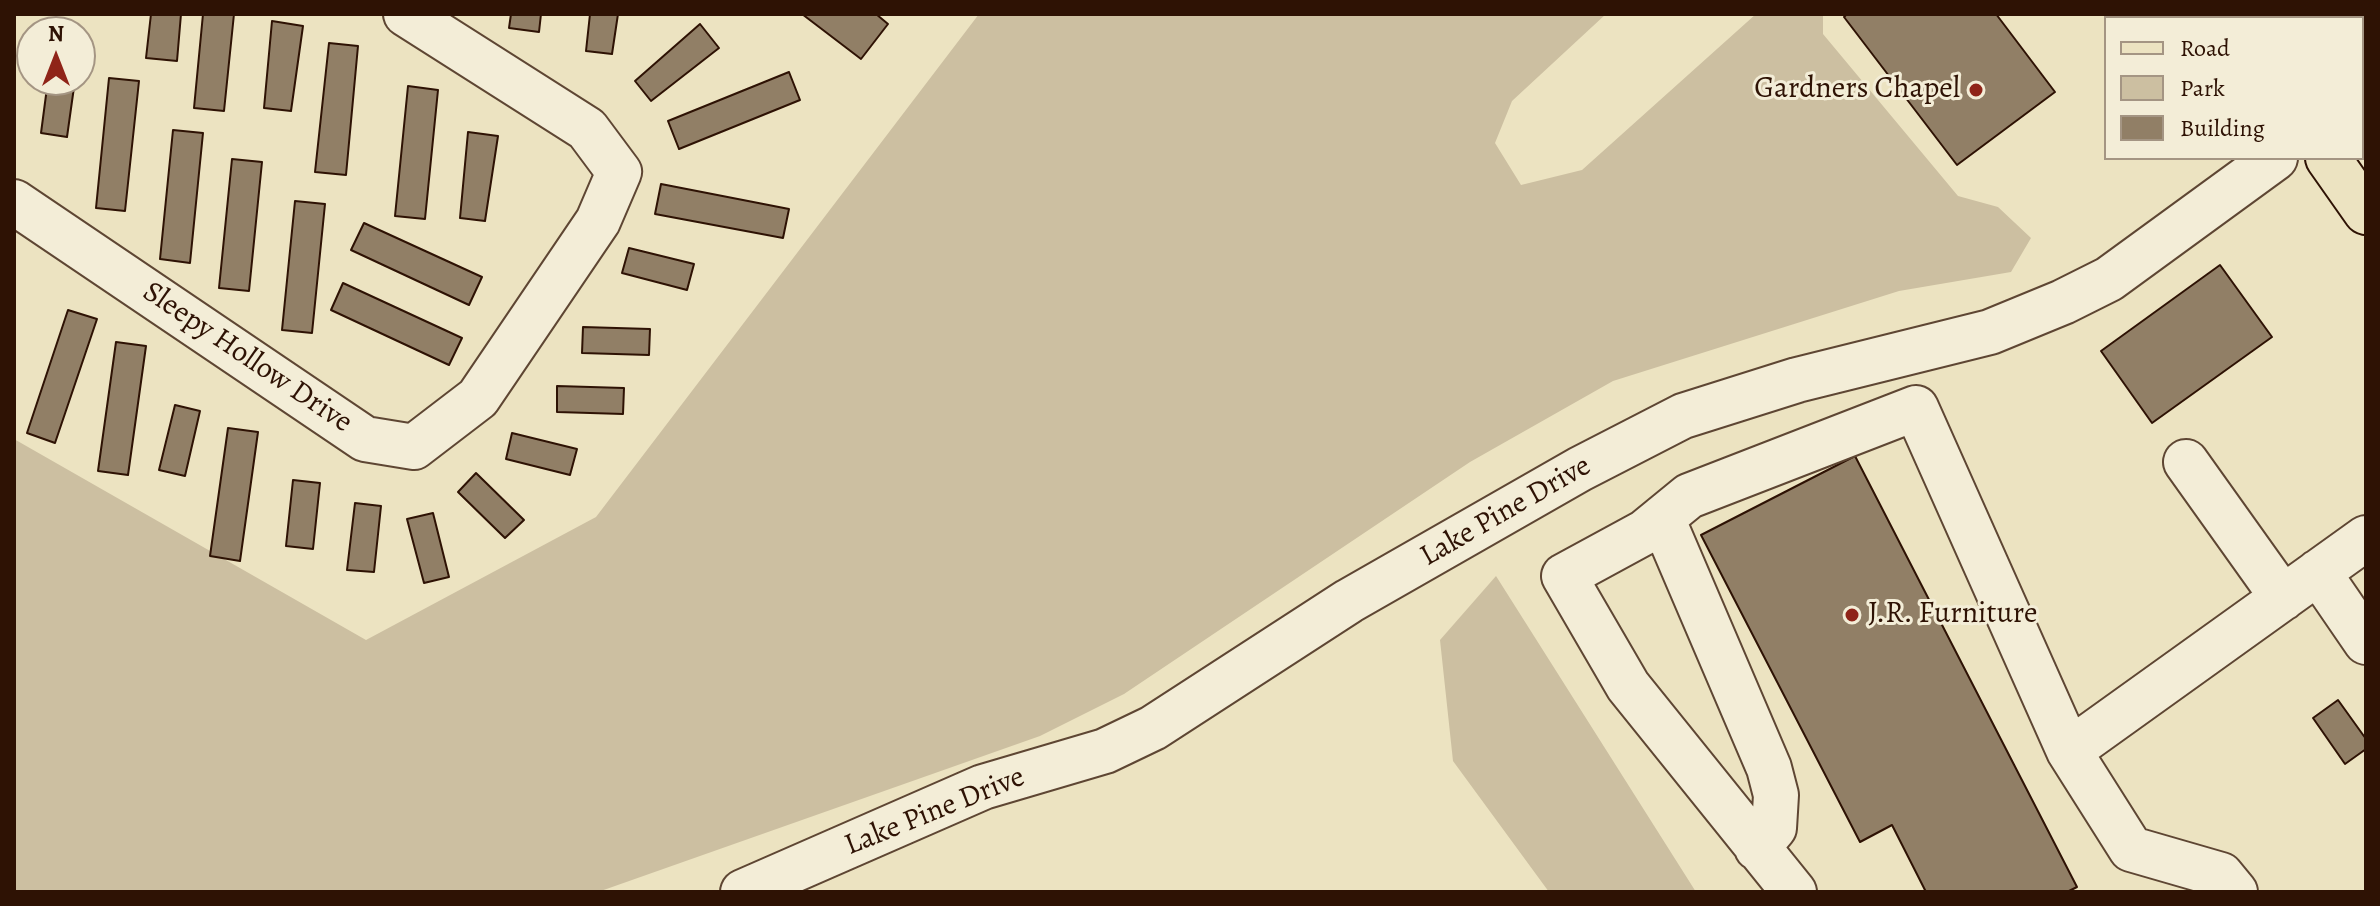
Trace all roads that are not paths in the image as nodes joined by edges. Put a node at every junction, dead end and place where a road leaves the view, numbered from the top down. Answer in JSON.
{"nodes":[{"id":1,"x":406,"y":14,"type":"edge"},
{"id":2,"x":2272,"y":160,"type":"edge"},
{"id":3,"x":14,"y":202,"type":"edge"},
{"id":4,"x":2186,"y":462,"type":"dead end"},
{"id":5,"x":1662,"y":518,"type":"junction"},
{"id":6,"x":2366,"y":538,"type":"edge"},
{"id":7,"x":2318,"y":572,"type":"junction"},
{"id":8,"x":2283,"y":598,"type":"junction"},
{"id":9,"x":2363,"y":631,"type":"edge"},
{"id":10,"x":2069,"y":751,"type":"junction"},
{"id":11,"x":1757,"y":848,"type":"junction"},
{"id":12,"x":2191,"y":866,"type":"junction"},
{"id":13,"x":743,"y":892,"type":"edge"},
{"id":14,"x":1794,"y":892,"type":"edge"},
{"id":15,"x":2154,"y":892,"type":"edge"},
{"id":16,"x":2235,"y":892,"type":"edge"}],
"edges":[{"from":1,"to":3,"type":"street","name":"Sleepy Hollow Drive"},
{"from":2,"to":13,"type":"street","name":"Lake Pine Drive"},
{"from":4,"to":8,"type":"street"},
{"from":5,"to":10,"type":"street"},
{"from":5,"to":11,"type":"street"},
{"from":5,"to":11,"type":"street"},
{"from":6,"to":7,"type":"street"},
{"from":7,"to":8,"type":"street"},
{"from":7,"to":9,"type":"street"},
{"from":8,"to":10,"type":"street"},
{"from":10,"to":12,"type":"street"},
{"from":11,"to":14,"type":"street"},
{"from":12,"to":15,"type":"street"},
{"from":12,"to":16,"type":"street"}]}
